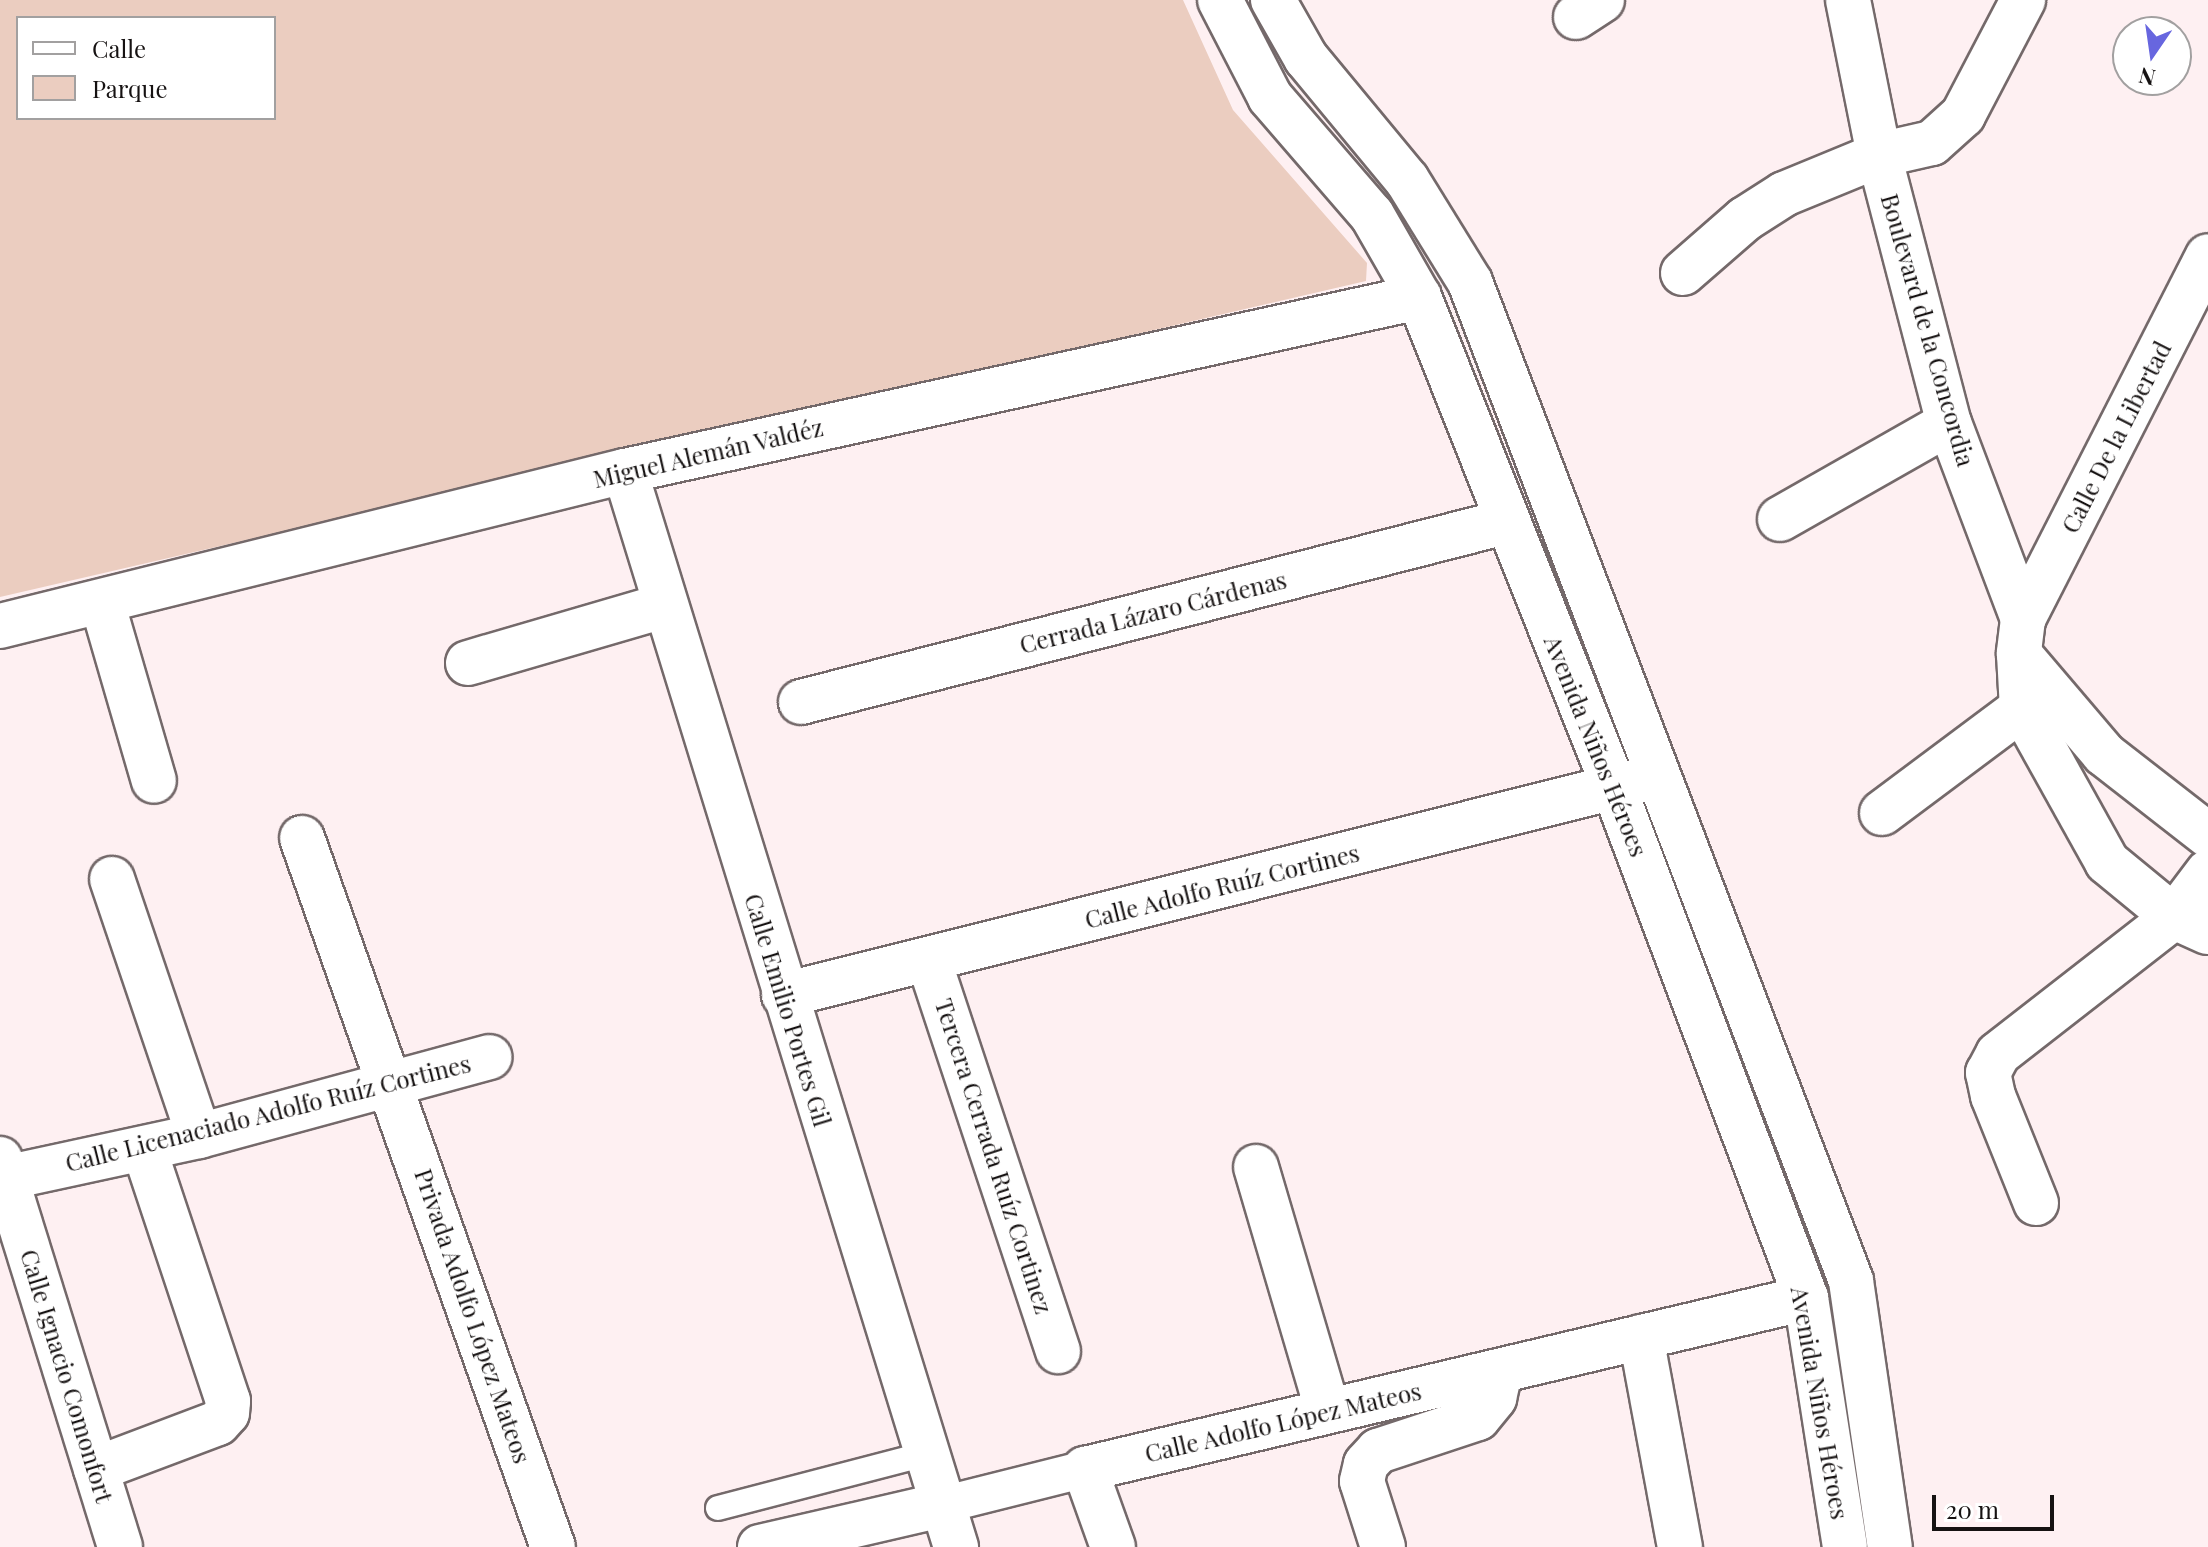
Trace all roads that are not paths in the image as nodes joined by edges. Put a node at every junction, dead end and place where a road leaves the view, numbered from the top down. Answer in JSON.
{"nodes":[{"id":1,"x":1220,"y":0,"type":"edge"},
{"id":2,"x":1273,"y":0,"type":"edge"},
{"id":3,"x":1848,"y":0,"type":"edge"},
{"id":4,"x":2023,"y":0,"type":"edge"},
{"id":5,"x":1879,"y":155,"type":"junction"},
{"id":6,"x":2208,"y":256,"type":"edge"},
{"id":7,"x":1683,"y":273,"type":"dead end"},
{"id":8,"x":1419,"y":297,"type":"junction"},
{"id":9,"x":1949,"y":423,"type":"junction"},
{"id":10,"x":625,"y":471,"type":"junction"},
{"id":11,"x":1780,"y":519,"type":"dead end"},
{"id":12,"x":1505,"y":522,"type":"junction"},
{"id":13,"x":102,"y":602,"type":"junction"},
{"id":14,"x":663,"y":606,"type":"junction"},
{"id":15,"x":0,"y":626,"type":"edge"},
{"id":16,"x":2021,"y":636,"type":"junction"},
{"id":17,"x":468,"y":663,"type":"dead end"},
{"id":18,"x":2034,"y":700,"type":"junction"},
{"id":19,"x":801,"y":702,"type":"dead end"},
{"id":20,"x":1660,"y":776,"type":"junction"},
{"id":21,"x":154,"y":781,"type":"dead end"},
{"id":22,"x":1613,"y":785,"type":"junction"},
{"id":23,"x":1882,"y":813,"type":"dead end"},
{"id":24,"x":2208,"y":835,"type":"edge"},
{"id":25,"x":302,"y":838,"type":"dead end"},
{"id":26,"x":2208,"y":872,"type":"edge"},
{"id":27,"x":112,"y":879,"type":"dead end"},
{"id":28,"x":2191,"y":924,"type":"edge"},
{"id":29,"x":929,"y":961,"type":"junction"},
{"id":30,"x":784,"y":995,"type":"junction"},
{"id":31,"x":489,"y":1057,"type":"dead end"},
{"id":32,"x":393,"y":1085,"type":"junction"},
{"id":33,"x":199,"y":1136,"type":"junction"},
{"id":34,"x":144,"y":1149,"type":"junction"},
{"id":35,"x":1256,"y":1167,"type":"dead end"},
{"id":36,"x":2,"y":1172,"type":"edge"},
{"id":37,"x":2036,"y":1203,"type":"dead end"},
{"id":38,"x":1806,"y":1298,"type":"junction"},
{"id":39,"x":1641,"y":1337,"type":"junction"},
{"id":40,"x":1058,"y":1351,"type":"dead end"},
{"id":41,"x":1500,"y":1371,"type":"junction"},
{"id":42,"x":1328,"y":1411,"type":"junction"},
{"id":43,"x":926,"y":1454,"type":"junction"},
{"id":44,"x":96,"y":1469,"type":"junction"},
{"id":45,"x":1085,"y":1469,"type":"junction"},
{"id":46,"x":942,"y":1505,"type":"junction"},
{"id":47,"x":718,"y":1508,"type":"dead end"},
{"id":48,"x":120,"y":1547,"type":"edge"},
{"id":49,"x":553,"y":1547,"type":"edge"},
{"id":50,"x":760,"y":1547,"type":"edge"},
{"id":51,"x":956,"y":1547,"type":"edge"},
{"id":52,"x":1113,"y":1547,"type":"edge"},
{"id":53,"x":1383,"y":1547,"type":"edge"},
{"id":54,"x":1680,"y":1547,"type":"edge"},
{"id":55,"x":1845,"y":1547,"type":"edge"},
{"id":56,"x":1890,"y":1547,"type":"edge"}],
"edges":[{"from":1,"to":8,"type":"street","name":"Avenida Niños Héroes"},
{"from":2,"to":20,"type":"street","name":"Avenida Niños Héroes"},
{"from":3,"to":5,"type":"street","name":"Boulevard de la Concordia"},
{"from":4,"to":5,"type":"street"},
{"from":5,"to":7,"type":"street"},
{"from":5,"to":9,"type":"street","name":"Boulevard de la Concordia"},
{"from":6,"to":16,"type":"street","name":"Calle De la Libertad"},
{"from":8,"to":10,"type":"street","name":"Miguel Alemán Valdéz"},
{"from":8,"to":12,"type":"street","name":"Avenida Niños Héroes"},
{"from":9,"to":11,"type":"street"},
{"from":9,"to":16,"type":"street","name":"Boulevard de la Concordia"},
{"from":10,"to":13,"type":"street","name":"Miguel Alemán Valdéz"},
{"from":10,"to":14,"type":"street","name":"Calle Emilio Portes Gil"},
{"from":12,"to":19,"type":"street","name":"Cerrada Lázaro Cárdenas"},
{"from":12,"to":22,"type":"street","name":"Avenida Niños Héroes"},
{"from":13,"to":15,"type":"street","name":"Miguel Alemán Valdéz"},
{"from":13,"to":21,"type":"street"},
{"from":14,"to":17,"type":"street"},
{"from":14,"to":30,"type":"street","name":"Calle Emilio Portes Gil"},
{"from":16,"to":18,"type":"street","name":"Boulevard de la Concordia"},
{"from":18,"to":23,"type":"street"},
{"from":18,"to":24,"type":"street","name":"Boulevard de la Concordia"},
{"from":18,"to":28,"type":"street","name":"Boulevard de la Concordia"},
{"from":20,"to":22,"type":"street","name":"Calle Adolfo Ruíz Cortines"},
{"from":20,"to":56,"type":"street","name":"Avenida Niños Héroes"},
{"from":22,"to":29,"type":"street","name":"Calle Adolfo Ruíz Cortines"},
{"from":22,"to":38,"type":"street","name":"Avenida Niños Héroes"},
{"from":25,"to":32,"type":"street","name":"Privada Adolfo López Mateos"},
{"from":26,"to":28,"type":"street"},
{"from":27,"to":33,"type":"street"},
{"from":28,"to":37,"type":"street"},
{"from":29,"to":30,"type":"street","name":"Calle Adolfo Ruíz Cortines"},
{"from":29,"to":40,"type":"street","name":"Tercera Cerrada Ruíz Cortinez"},
{"from":30,"to":43,"type":"street","name":"Calle Emilio Portes Gil"},
{"from":31,"to":32,"type":"street","name":"Calle Licenaciado Adolfo Ruíz Cortines"},
{"from":32,"to":33,"type":"street","name":"Calle Licenaciado Adolfo Ruíz Cortines"},
{"from":32,"to":49,"type":"street","name":"Privada Adolfo López Mateos"},
{"from":33,"to":34,"type":"street","name":"Calle Licenaciado Adolfo Ruíz Cortines"},
{"from":34,"to":36,"type":"street","name":"Calle Licenaciado Adolfo Ruíz Cortines"},
{"from":34,"to":44,"type":"street"},
{"from":35,"to":42,"type":"street"},
{"from":36,"to":44,"type":"street","name":"Calle Ignacio Comonfort"},
{"from":38,"to":39,"type":"street","name":"Calle Adolfo López Mateos"},
{"from":38,"to":55,"type":"street","name":"Avenida Niños Héroes"},
{"from":39,"to":41,"type":"street","name":"Calle Adolfo López Mateos"},
{"from":39,"to":54,"type":"street"},
{"from":41,"to":42,"type":"street","name":"Calle Adolfo López Mateos"},
{"from":41,"to":53,"type":"street"},
{"from":42,"to":45,"type":"street","name":"Calle Adolfo López Mateos"},
{"from":43,"to":46,"type":"street","name":"Calle Emilio Portes Gil"},
{"from":43,"to":47,"type":"lane"},
{"from":44,"to":48,"type":"street","name":"Calle Ignacio Comonfort"},
{"from":45,"to":46,"type":"street","name":"Calle Adolfo López Mateos"},
{"from":45,"to":52,"type":"street"},
{"from":46,"to":50,"type":"street","name":"Calle Adolfo López Mateos"},
{"from":46,"to":51,"type":"street","name":"Calle Emilio Portes Gil"}]}
